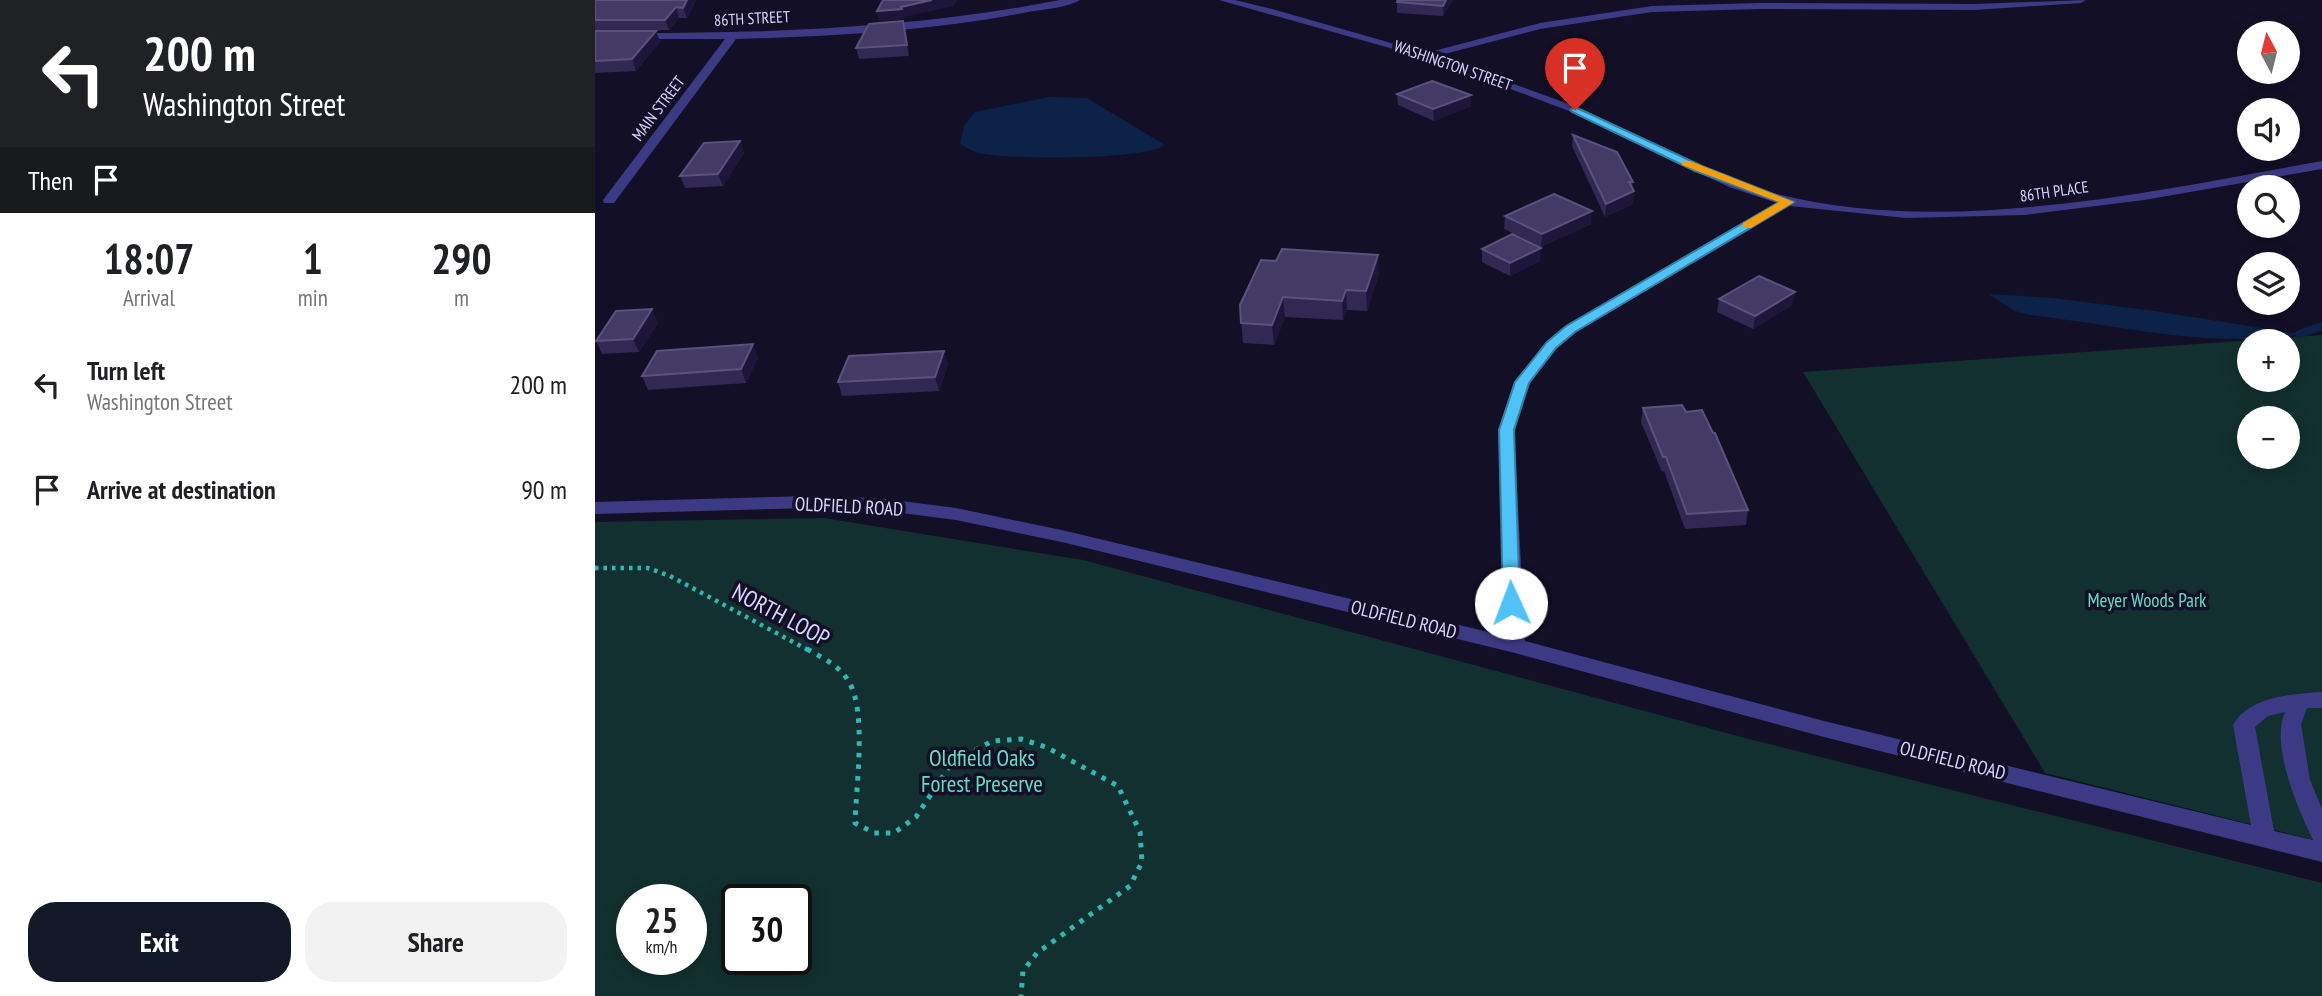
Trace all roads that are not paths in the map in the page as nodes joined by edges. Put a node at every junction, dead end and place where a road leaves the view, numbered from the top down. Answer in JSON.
{"nodes":[{"id":1,"x":1075,"y":0,"type":"edge"},
{"id":2,"x":1224,"y":0,"type":"edge"},
{"id":3,"x":2081,"y":0,"type":"edge"},
{"id":4,"x":733,"y":35,"type":"junction"},
{"id":5,"x":595,"y":36,"type":"edge"},
{"id":6,"x":1430,"y":55,"type":"junction"},
{"id":7,"x":2322,"y":165,"type":"edge"},
{"id":8,"x":609,"y":200,"type":"dead end"},
{"id":9,"x":1788,"y":202,"type":"junction"},
{"id":10,"x":595,"y":508,"type":"edge"},
{"id":11,"x":1515,"y":646,"type":"junction"},
{"id":12,"x":2311,"y":700,"type":"edge"},
{"id":13,"x":2322,"y":836,"type":"edge"},
{"id":14,"x":2264,"y":837,"type":"junction"},
{"id":15,"x":2322,"y":852,"type":"edge"}],
"edges":[{"from":1,"to":4,"type":"street","name":"86TH STREET"},
{"from":2,"to":6,"type":"street","name":"WASHINGTON STREET"},
{"from":3,"to":6,"type":"street"},
{"from":4,"to":5,"type":"street","name":"86TH STREET"},
{"from":4,"to":8,"type":"street","name":"MAIN STREET"},
{"from":6,"to":9,"type":"street","name":"WASHINGTON STREET"},
{"from":7,"to":9,"type":"street","name":"86TH PLACE"},
{"from":9,"to":11,"type":"street"},
{"from":10,"to":11,"type":"street","name":"OLDFIELD ROAD"},
{"from":11,"to":14,"type":"street","name":"OLDFIELD ROAD"},
{"from":12,"to":13,"type":"street"},
{"from":12,"to":14,"type":"street"},
{"from":14,"to":15,"type":"street","name":"OLDFIELD ROAD"}]}
